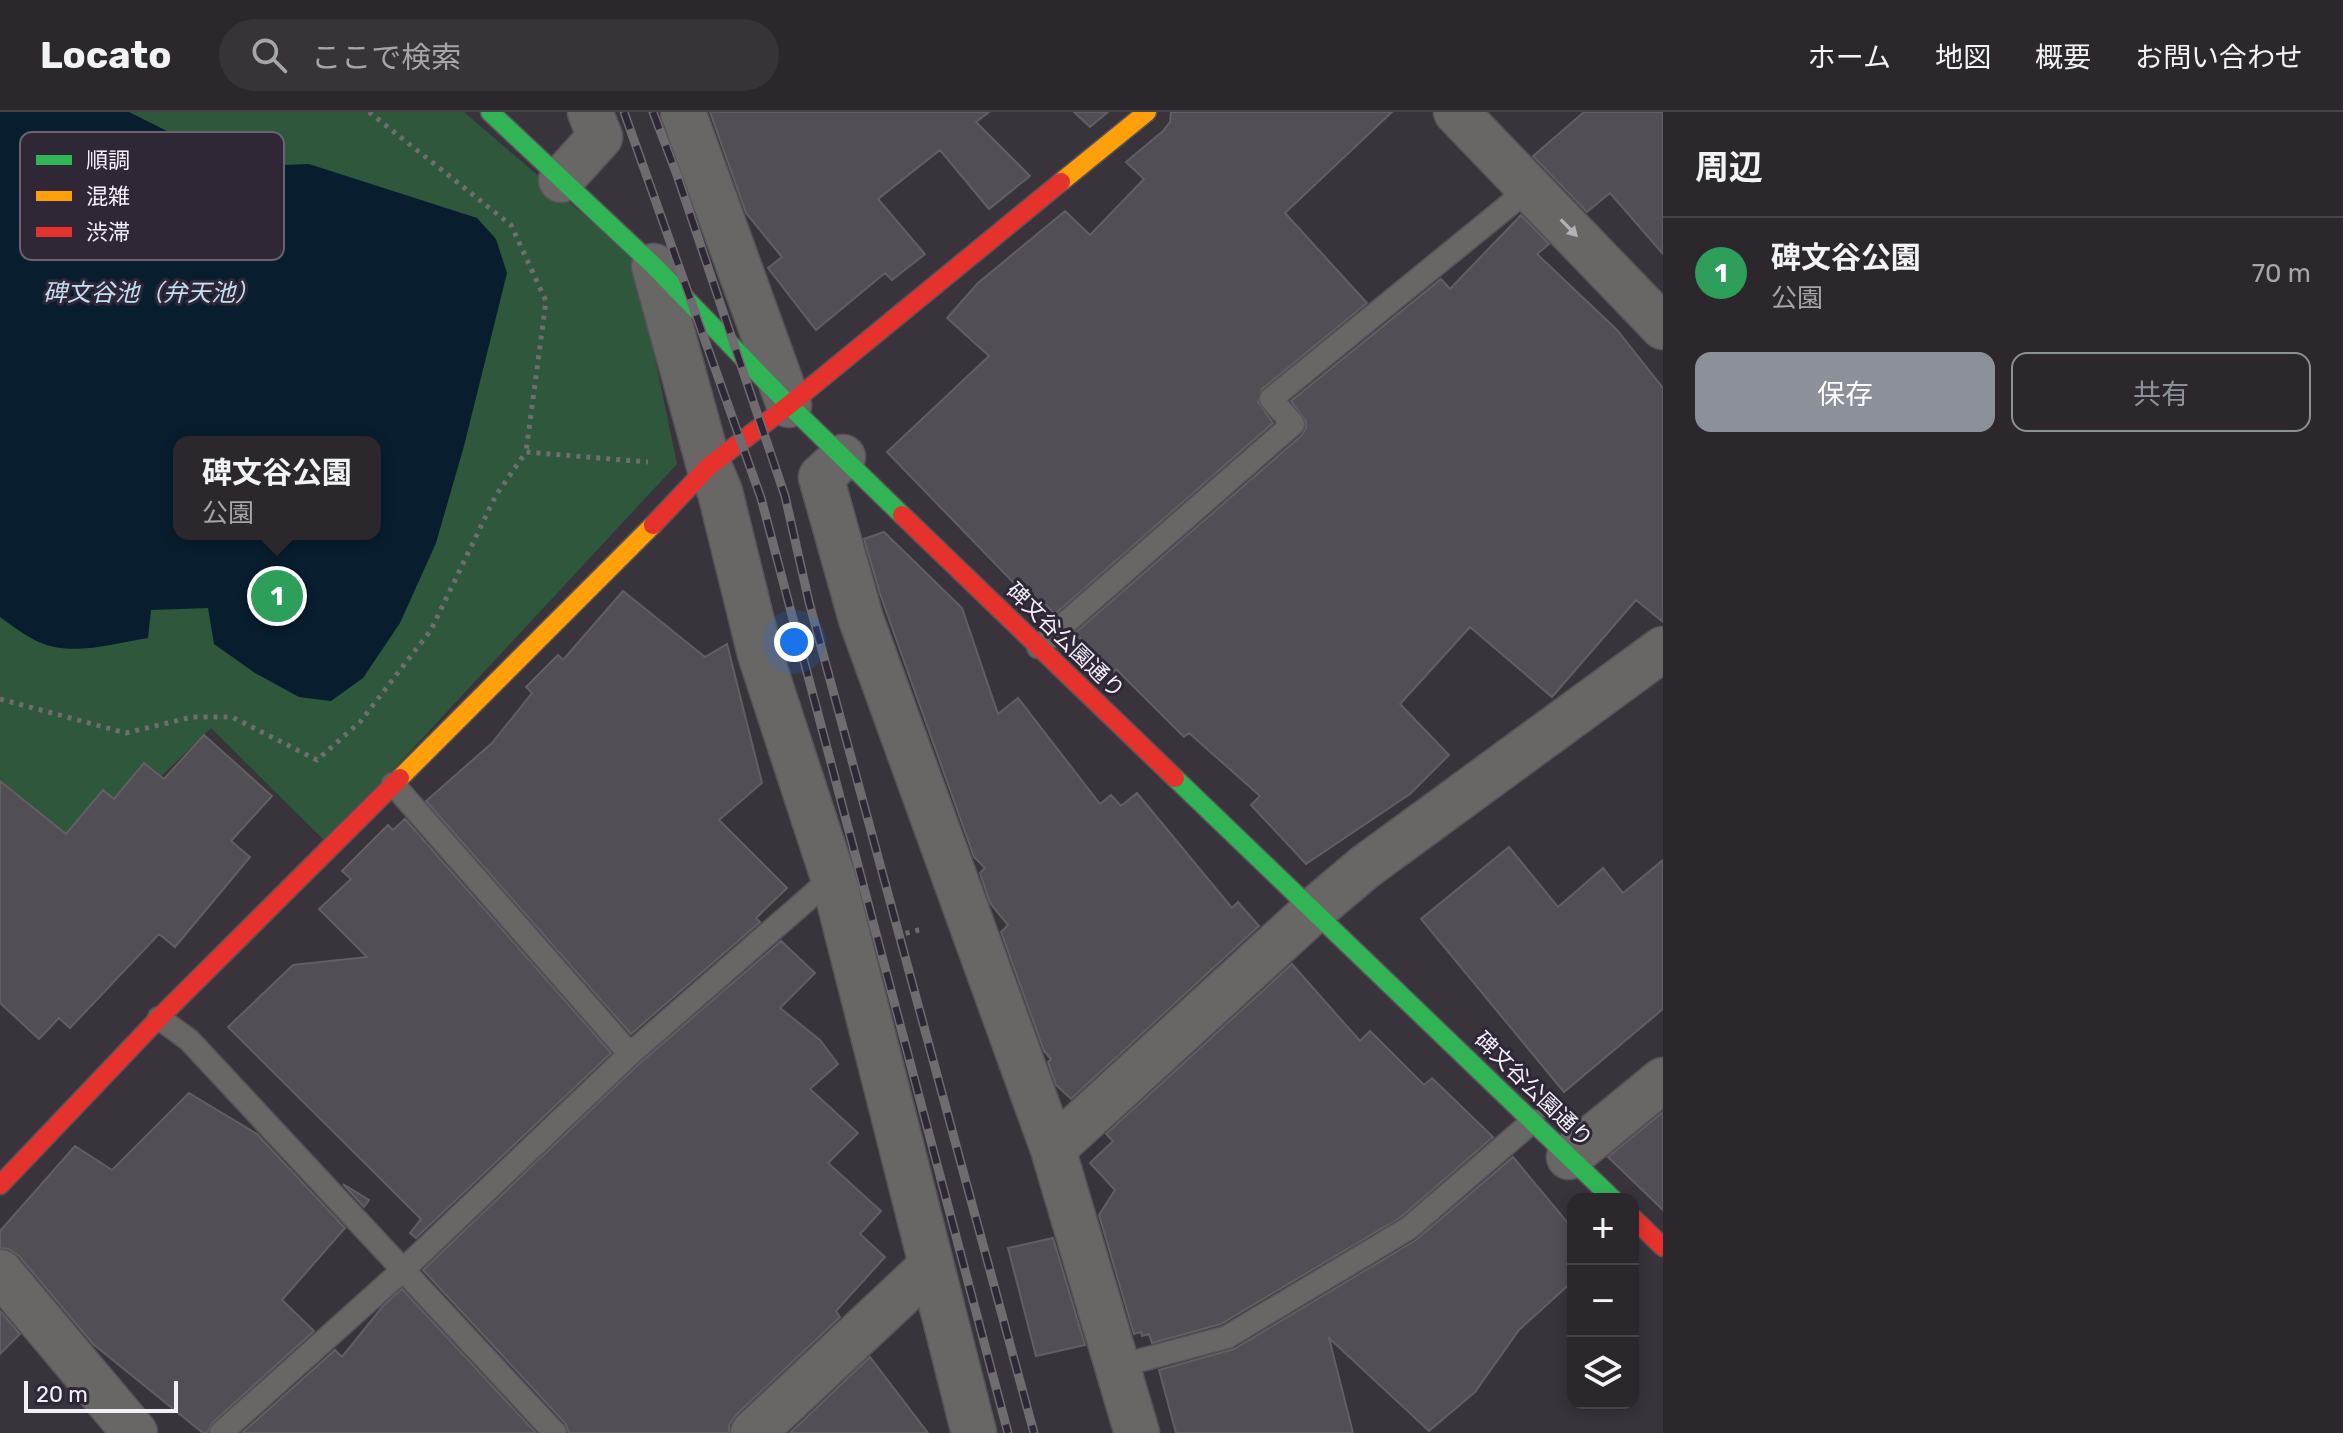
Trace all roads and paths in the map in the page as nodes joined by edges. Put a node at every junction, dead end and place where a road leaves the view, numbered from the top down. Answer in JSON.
{"nodes":[{"id":1,"x":369,"y":112,"type":"edge"},
{"id":2,"x":490,"y":112,"type":"edge"},
{"id":3,"x":590,"y":112,"type":"edge"},
{"id":4,"x":683,"y":112,"type":"edge"},
{"id":5,"x":1147,"y":112,"type":"edge"},
{"id":6,"x":1456,"y":112,"type":"edge"},
{"id":7,"x":561,"y":180,"type":"junction"},
{"id":8,"x":1530,"y":188,"type":"junction"},
{"id":9,"x":654,"y":266,"type":"junction"},
{"id":10,"x":1663,"y":327,"type":"edge"},
{"id":11,"x":789,"y":405,"type":"junction"},
{"id":12,"x":526,"y":452,"type":"junction"},
{"id":13,"x":843,"y":457,"type":"junction"},
{"id":14,"x":709,"y":466,"type":"junction"},
{"id":15,"x":1038,"y":647,"type":"junction"},
{"id":16,"x":1663,"y":649,"type":"edge"},
{"id":17,"x":0,"y":699,"type":"edge"},
{"id":18,"x":393,"y":784,"type":"junction"},
{"id":19,"x":833,"y":877,"type":"junction"},
{"id":20,"x":1314,"y":910,"type":"junction"},
{"id":21,"x":969,"y":916,"type":"junction"},
{"id":22,"x":851,"y":948,"type":"junction"},
{"id":23,"x":159,"y":1018,"type":"junction"},
{"id":24,"x":630,"y":1054,"type":"junction"},
{"id":25,"x":1663,"y":1080,"type":"edge"},
{"id":26,"x":1533,"y":1121,"type":"junction"},
{"id":27,"x":1053,"y":1149,"type":"junction"},
{"id":28,"x":1569,"y":1157,"type":"junction"},
{"id":29,"x":0,"y":1185,"type":"edge"},
{"id":30,"x":1607,"y":1193,"type":"edge"},
{"id":31,"x":1639,"y":1224,"type":"edge"},
{"id":32,"x":1663,"y":1247,"type":"edge"},
{"id":33,"x":930,"y":1267,"type":"junction"},
{"id":34,"x":404,"y":1269,"type":"junction"},
{"id":35,"x":0,"y":1272,"type":"edge"},
{"id":36,"x":1119,"y":1366,"type":"junction"},
{"id":37,"x":135,"y":1433,"type":"edge"},
{"id":38,"x":221,"y":1433,"type":"edge"},
{"id":39,"x":555,"y":1433,"type":"edge"},
{"id":40,"x":753,"y":1433,"type":"edge"},
{"id":41,"x":974,"y":1433,"type":"edge"},
{"id":42,"x":1137,"y":1433,"type":"edge"}],
"edges":[{"from":1,"to":12,"type":"path"},
{"from":2,"to":7,"type":"street","name":"碑文谷公園通り"},
{"from":3,"to":7,"type":"street"},
{"from":4,"to":11,"type":"street"},
{"from":5,"to":11,"type":"street"},
{"from":6,"to":8,"type":"street"},
{"from":7,"to":9,"type":"street","name":"碑文谷公園通り"},
{"from":8,"to":10,"type":"street","one_way":true},
{"from":8,"to":15,"type":"lane"},
{"from":9,"to":11,"type":"street","name":"碑文谷公園通り"},
{"from":9,"to":14,"type":"street"},
{"from":11,"to":13,"type":"street","name":"碑文谷公園通り"},
{"from":11,"to":14,"type":"street"},
{"from":12,"to":14,"type":"path"},
{"from":12,"to":17,"type":"path"},
{"from":13,"to":15,"type":"street","name":"碑文谷公園通り"},
{"from":13,"to":21,"type":"street"},
{"from":14,"to":18,"type":"street"},
{"from":14,"to":19,"type":"street"},
{"from":15,"to":20,"type":"street","name":"碑文谷公園通り"},
{"from":16,"to":20,"type":"street"},
{"from":18,"to":23,"type":"street"},
{"from":18,"to":24,"type":"lane"},
{"from":19,"to":22,"type":"street"},
{"from":19,"to":24,"type":"lane"},
{"from":20,"to":26,"type":"street","name":"碑文谷公園通り"},
{"from":20,"to":27,"type":"street"},
{"from":21,"to":22,"type":"path"},
{"from":21,"to":27,"type":"street"},
{"from":22,"to":33,"type":"street"},
{"from":23,"to":29,"type":"street"},
{"from":23,"to":34,"type":"lane"},
{"from":24,"to":34,"type":"lane"},
{"from":25,"to":28,"type":"street"},
{"from":26,"to":28,"type":"street","name":"碑文谷公園通り"},
{"from":26,"to":36,"type":"lane"},
{"from":27,"to":36,"type":"street"},
{"from":28,"to":30,"type":"street","name":"碑文谷公園通り"},
{"from":31,"to":32,"type":"street"},
{"from":33,"to":40,"type":"street"},
{"from":33,"to":41,"type":"street"},
{"from":34,"to":38,"type":"lane"},
{"from":34,"to":39,"type":"lane"},
{"from":35,"to":37,"type":"street"},
{"from":36,"to":42,"type":"street"}]}
